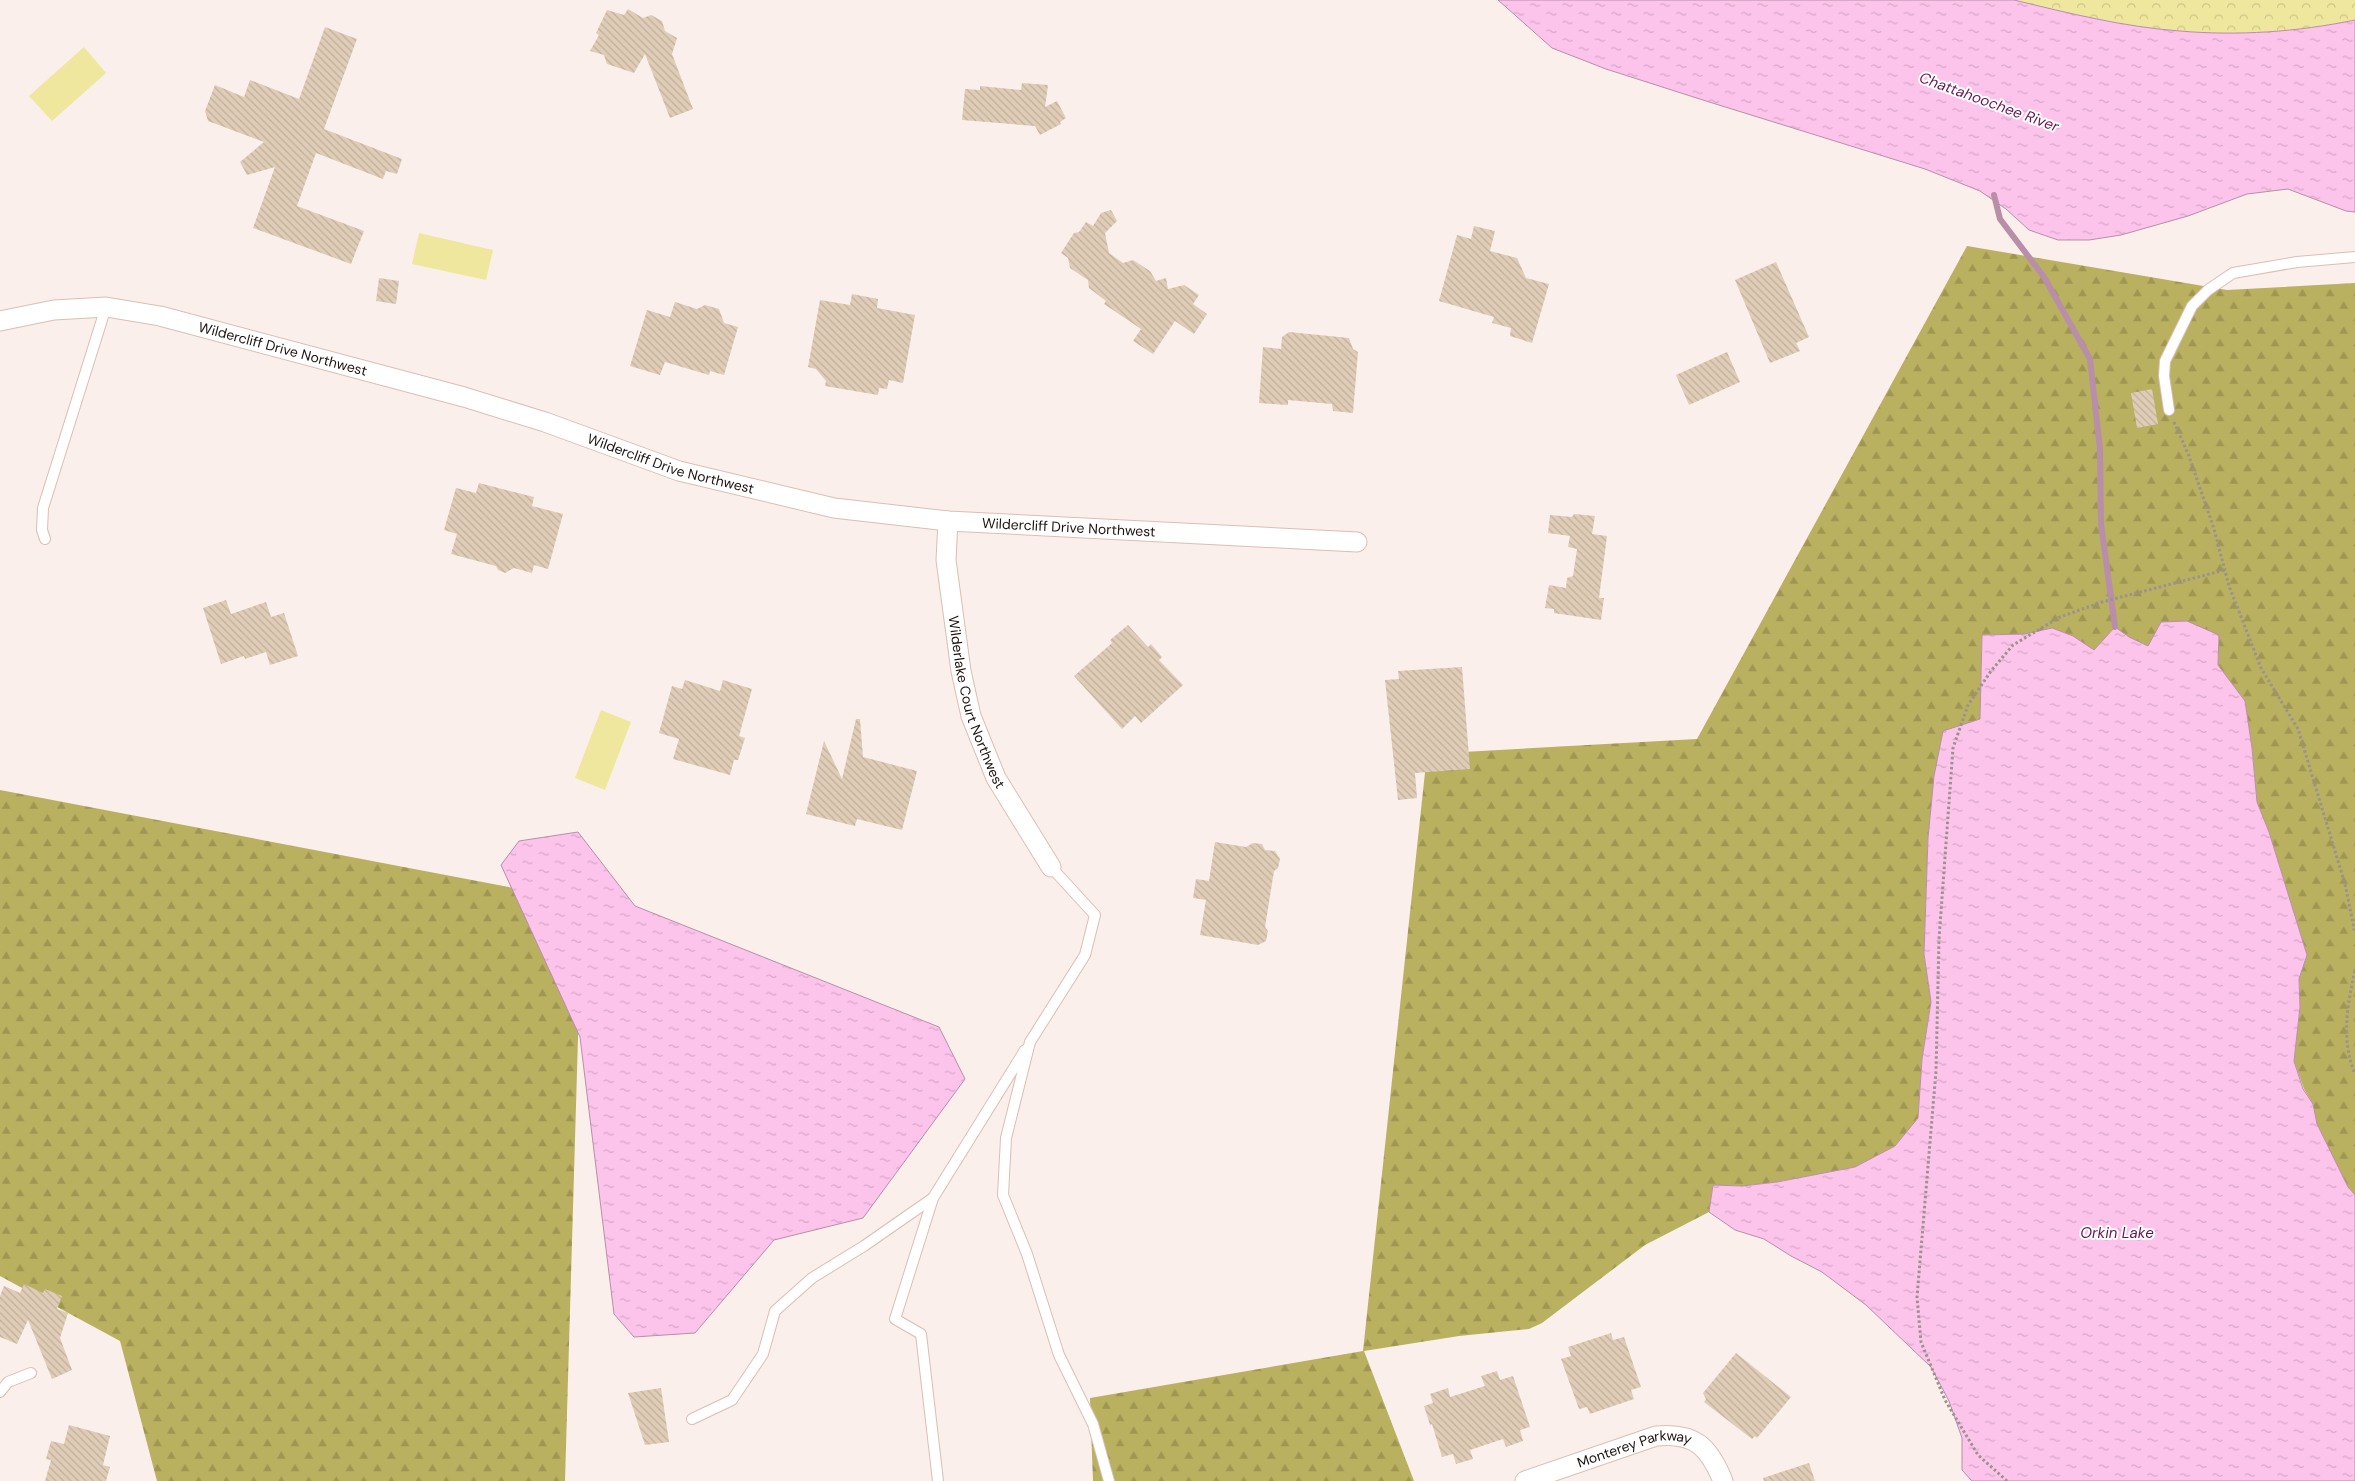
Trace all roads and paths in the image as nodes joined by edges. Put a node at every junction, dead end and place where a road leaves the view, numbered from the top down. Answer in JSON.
{"nodes":[{"id":1,"x":2355,"y":257,"type":"edge"},
{"id":2,"x":106,"y":307,"type":"junction"},
{"id":3,"x":0,"y":321,"type":"edge"},
{"id":4,"x":2169,"y":410,"type":"joint"},
{"id":5,"x":948,"y":521,"type":"junction"},
{"id":6,"x":45,"y":539,"type":"dead end"},
{"id":7,"x":1357,"y":542,"type":"dead end"},
{"id":8,"x":2225,"y":570,"type":"junction"},
{"id":9,"x":1051,"y":867,"type":"joint"},
{"id":10,"x":2355,"y":933,"type":"edge"},
{"id":11,"x":2355,"y":971,"type":"edge"},
{"id":12,"x":1030,"y":1042,"type":"junction"},
{"id":13,"x":2355,"y":1074,"type":"edge"},
{"id":14,"x":933,"y":1198,"type":"junction"},
{"id":15,"x":32,"y":1372,"type":"dead end"},
{"id":16,"x":0,"y":1392,"type":"edge"},
{"id":17,"x":692,"y":1419,"type":"dead end"},
{"id":18,"x":938,"y":1481,"type":"edge"},
{"id":19,"x":1109,"y":1481,"type":"edge"},
{"id":20,"x":1525,"y":1481,"type":"edge"},
{"id":21,"x":1723,"y":1481,"type":"edge"},
{"id":22,"x":2007,"y":1481,"type":"edge"}],
"edges":[{"from":1,"to":4,"type":"lane"},
{"from":2,"to":3,"type":"street","name":"Wildercliff Drive Northwest"},
{"from":2,"to":5,"type":"street","name":"Wildercliff Drive Northwest"},
{"from":2,"to":6,"type":"lane"},
{"from":4,"to":8,"type":"path"},
{"from":5,"to":7,"type":"street","name":"Wildercliff Drive Northwest"},
{"from":5,"to":9,"type":"street","name":"Wilderlake Court Northwest"},
{"from":8,"to":10,"type":"path"},
{"from":8,"to":22,"type":"path"},
{"from":9,"to":12,"type":"lane"},
{"from":11,"to":13,"type":"path"},
{"from":12,"to":14,"type":"lane"},
{"from":12,"to":19,"type":"lane"},
{"from":14,"to":17,"type":"lane"},
{"from":14,"to":18,"type":"lane"},
{"from":15,"to":16,"type":"lane"},
{"from":20,"to":21,"type":"street","name":"Monterey Parkway"}]}
